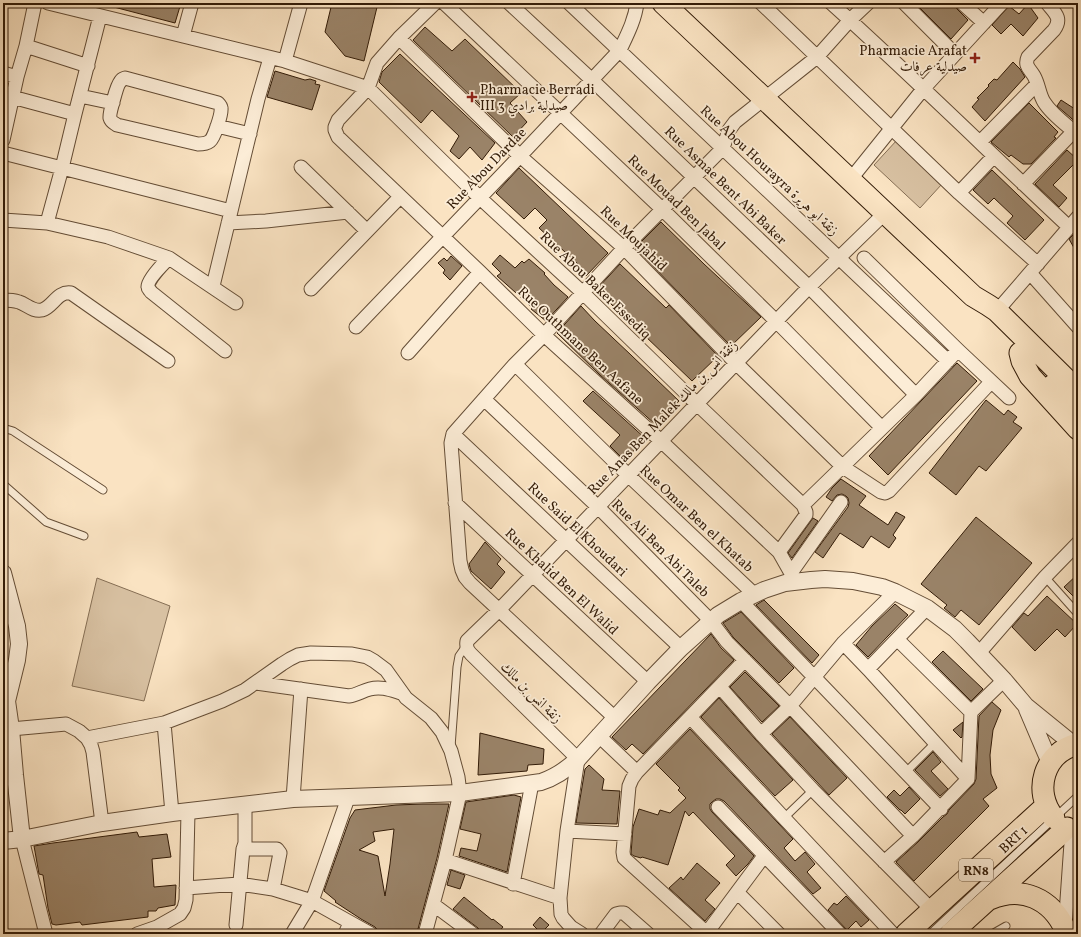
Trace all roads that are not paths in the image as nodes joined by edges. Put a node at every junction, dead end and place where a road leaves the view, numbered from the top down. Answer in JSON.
{"nodes":[{"id":1,"x":35,"y":3,"type":"edge"},
{"id":2,"x":48,"y":3,"type":"edge"},
{"id":3,"x":192,"y":3,"type":"edge"},
{"id":4,"x":301,"y":3,"type":"edge"},
{"id":5,"x":435,"y":3,"type":"edge"},
{"id":6,"x":444,"y":3,"type":"edge"},
{"id":7,"x":509,"y":3,"type":"edge"},
{"id":8,"x":569,"y":3,"type":"edge"},
{"id":9,"x":637,"y":3,"type":"edge"},
{"id":10,"x":663,"y":3,"type":"edge"},
{"id":11,"x":761,"y":3,"type":"edge"},
{"id":12,"x":831,"y":3,"type":"edge"},
{"id":13,"x":868,"y":3,"type":"edge"},
{"id":14,"x":904,"y":3,"type":"edge"},
{"id":15,"x":962,"y":3,"type":"edge"},
{"id":16,"x":1002,"y":3,"type":"edge"},
{"id":17,"x":1047,"y":3,"type":"edge"},
{"id":18,"x":100,"y":16,"type":"junction"},
{"id":19,"x":850,"y":20,"type":"junction"},
{"id":20,"x":984,"y":23,"type":"junction"},
{"id":21,"x":183,"y":36,"type":"junction"},
{"id":22,"x":398,"y":38,"type":"junction"},
{"id":23,"x":26,"y":46,"type":"junction"},
{"id":24,"x":620,"y":50,"type":"junction"},
{"id":25,"x":956,"y":54,"type":"junction"},
{"id":26,"x":817,"y":56,"type":"junction"},
{"id":27,"x":270,"y":58,"type":"junction"},
{"id":28,"x":285,"y":61,"type":"junction"},
{"id":29,"x":88,"y":66,"type":"junction"},
{"id":30,"x":3,"y":74,"type":"edge"},
{"id":31,"x":17,"y":77,"type":"junction"},
{"id":32,"x":592,"y":80,"type":"junction"},
{"id":33,"x":1037,"y":84,"type":"junction"},
{"id":34,"x":368,"y":88,"type":"junction"},
{"id":35,"x":924,"y":88,"type":"junction"},
{"id":36,"x":80,"y":96,"type":"junction"},
{"id":37,"x":12,"y":97,"type":"junction"},
{"id":38,"x":764,"y":99,"type":"junction"},
{"id":39,"x":113,"y":103,"type":"junction"},
{"id":40,"x":560,"y":113,"type":"junction"},
{"id":41,"x":75,"y":114,"type":"junction"},
{"id":42,"x":217,"y":126,"type":"junction"},
{"id":43,"x":892,"y":128,"type":"junction"},
{"id":44,"x":1076,"y":133,"type":"edge"},
{"id":45,"x":250,"y":134,"type":"junction"},
{"id":46,"x":3,"y":140,"type":"edge"},
{"id":47,"x":980,"y":142,"type":"junction"},
{"id":48,"x":723,"y":148,"type":"junction"},
{"id":49,"x":3,"y":153,"type":"edge"},
{"id":50,"x":520,"y":156,"type":"junction"},
{"id":51,"x":994,"y":156,"type":"junction"},
{"id":52,"x":301,"y":167,"type":"dead end"},
{"id":53,"x":62,"y":168,"type":"junction"},
{"id":54,"x":694,"y":178,"type":"junction"},
{"id":55,"x":850,"y":180,"type":"junction"},
{"id":56,"x":1023,"y":184,"type":"junction"},
{"id":57,"x":959,"y":193,"type":"junction"},
{"id":58,"x":400,"y":197,"type":"junction"},
{"id":59,"x":479,"y":197,"type":"junction"},
{"id":60,"x":662,"y":210,"type":"junction"},
{"id":61,"x":348,"y":212,"type":"junction"},
{"id":62,"x":885,"y":214,"type":"junction"},
{"id":63,"x":229,"y":217,"type":"junction"},
{"id":64,"x":3,"y":220,"type":"edge"},
{"id":65,"x":1074,"y":222,"type":"edge"},
{"id":66,"x":47,"y":223,"type":"junction"},
{"id":67,"x":367,"y":231,"type":"junction"},
{"id":68,"x":442,"y":237,"type":"junction"},
{"id":69,"x":624,"y":248,"type":"junction"},
{"id":70,"x":169,"y":258,"type":"junction"},
{"id":71,"x":839,"y":258,"type":"junction"},
{"id":72,"x":864,"y":258,"type":"dead end"},
{"id":73,"x":1034,"y":269,"type":"junction"},
{"id":74,"x":480,"y":272,"type":"junction"},
{"id":75,"x":213,"y":286,"type":"junction"},
{"id":76,"x":809,"y":287,"type":"junction"},
{"id":77,"x":311,"y":288,"type":"dead end"},
{"id":78,"x":582,"y":293,"type":"junction"},
{"id":79,"x":973,"y":296,"type":"junction"},
{"id":80,"x":3,"y":300,"type":"edge"},
{"id":81,"x":236,"y":302,"type":"dead end"},
{"id":82,"x":996,"y":311,"type":"junction"},
{"id":83,"x":776,"y":321,"type":"junction"},
{"id":84,"x":1078,"y":327,"type":"edge"},
{"id":85,"x":356,"y":328,"type":"dead end"},
{"id":86,"x":544,"y":335,"type":"junction"},
{"id":87,"x":1024,"y":348,"type":"junction"},
{"id":88,"x":958,"y":350,"type":"junction"},
{"id":89,"x":225,"y":351,"type":"dead end"},
{"id":90,"x":408,"y":353,"type":"dead end"},
{"id":91,"x":168,"y":360,"type":"dead end"},
{"id":92,"x":948,"y":361,"type":"junction"},
{"id":93,"x":736,"y":363,"type":"junction"},
{"id":94,"x":515,"y":364,"type":"junction"},
{"id":95,"x":1078,"y":375,"type":"edge"},
{"id":96,"x":991,"y":382,"type":"junction"},
{"id":97,"x":1078,"y":391,"type":"edge"},
{"id":98,"x":916,"y":395,"type":"junction"},
{"id":99,"x":1009,"y":398,"type":"dead end"},
{"id":100,"x":484,"y":399,"type":"junction"},
{"id":101,"x":697,"y":404,"type":"junction"},
{"id":102,"x":1078,"y":410,"type":"edge"},
{"id":103,"x":3,"y":428,"type":"edge"},
{"id":104,"x":882,"y":428,"type":"junction"},
{"id":105,"x":1078,"y":429,"type":"edge"},
{"id":106,"x":453,"y":434,"type":"junction"},
{"id":107,"x":661,"y":441,"type":"junction"},
{"id":108,"x":843,"y":467,"type":"junction"},
{"id":109,"x":628,"y":475,"type":"junction"},
{"id":110,"x":3,"y":484,"type":"edge"},
{"id":111,"x":102,"y":490,"type":"dead end"},
{"id":112,"x":841,"y":502,"type":"dead end"},
{"id":113,"x":455,"y":504,"type":"junction"},
{"id":114,"x":803,"y":505,"type":"junction"},
{"id":115,"x":598,"y":507,"type":"junction"},
{"id":116,"x":84,"y":536,"type":"dead end"},
{"id":117,"x":567,"y":540,"type":"junction"},
{"id":118,"x":1078,"y":543,"type":"edge"},
{"id":119,"x":779,"y":552,"type":"junction"},
{"id":120,"x":3,"y":573,"type":"edge"},
{"id":121,"x":533,"y":575,"type":"junction"},
{"id":122,"x":794,"y":577,"type":"junction"},
{"id":123,"x":1045,"y":577,"type":"junction"},
{"id":124,"x":895,"y":592,"type":"junction"},
{"id":125,"x":747,"y":597,"type":"junction"},
{"id":126,"x":927,"y":608,"type":"junction"},
{"id":127,"x":8,"y":610,"type":"edge"},
{"id":128,"x":499,"y":610,"type":"junction"},
{"id":129,"x":1078,"y":614,"type":"edge"},
{"id":130,"x":711,"y":621,"type":"junction"},
{"id":131,"x":897,"y":639,"type":"junction"},
{"id":132,"x":843,"y":643,"type":"junction"},
{"id":133,"x":466,"y":646,"type":"junction"},
{"id":134,"x":681,"y":648,"type":"junction"},
{"id":135,"x":979,"y":653,"type":"junction"},
{"id":136,"x":745,"y":660,"type":"junction"},
{"id":137,"x":868,"y":669,"type":"junction"},
{"id":138,"x":814,"y":676,"type":"junction"},
{"id":139,"x":1004,"y":680,"type":"junction"},
{"id":140,"x":256,"y":682,"type":"junction"},
{"id":141,"x":648,"y":682,"type":"junction"},
{"id":142,"x":720,"y":687,"type":"junction"},
{"id":143,"x":301,"y":689,"type":"junction"},
{"id":144,"x":401,"y":693,"type":"junction"},
{"id":145,"x":5,"y":701,"type":"edge"},
{"id":146,"x":790,"y":706,"type":"junction"},
{"id":147,"x":1026,"y":706,"type":"junction"},
{"id":148,"x":971,"y":712,"type":"junction"},
{"id":149,"x":690,"y":717,"type":"junction"},
{"id":150,"x":615,"y":718,"type":"junction"},
{"id":151,"x":164,"y":723,"type":"junction"},
{"id":152,"x":11,"y":728,"type":"junction"},
{"id":153,"x":761,"y":734,"type":"junction"},
{"id":154,"x":598,"y":735,"type":"junction"},
{"id":155,"x":87,"y":738,"type":"junction"},
{"id":156,"x":935,"y":743,"type":"junction"},
{"id":157,"x":1076,"y":745,"type":"edge"},
{"id":158,"x":451,"y":751,"type":"junction"},
{"id":159,"x":578,"y":759,"type":"junction"},
{"id":160,"x":1050,"y":763,"type":"junction"},
{"id":161,"x":637,"y":772,"type":"junction"},
{"id":162,"x":906,"y":772,"type":"junction"},
{"id":163,"x":9,"y":776,"type":"edge"},
{"id":164,"x":968,"y":779,"type":"junction"},
{"id":165,"x":532,"y":783,"type":"junction"},
{"id":166,"x":813,"y":790,"type":"junction"},
{"id":167,"x":460,"y":793,"type":"junction"},
{"id":168,"x":1078,"y":796,"type":"edge"},
{"id":169,"x":348,"y":798,"type":"junction"},
{"id":170,"x":293,"y":799,"type":"junction"},
{"id":171,"x":245,"y":805,"type":"junction"},
{"id":172,"x":718,"y":807,"type":"dead end"},
{"id":173,"x":941,"y":809,"type":"junction"},
{"id":174,"x":180,"y":812,"type":"junction"},
{"id":175,"x":784,"y":818,"type":"junction"},
{"id":176,"x":1063,"y":822,"type":"edge"},
{"id":177,"x":102,"y":823,"type":"junction"},
{"id":178,"x":567,"y":831,"type":"junction"},
{"id":179,"x":625,"y":834,"type":"junction"},
{"id":180,"x":913,"y":836,"type":"junction"},
{"id":181,"x":22,"y":839,"type":"junction"},
{"id":182,"x":3,"y":841,"type":"edge"},
{"id":183,"x":243,"y":849,"type":"junction"},
{"id":184,"x":764,"y":856,"type":"junction"},
{"id":185,"x":445,"y":860,"type":"junction"},
{"id":186,"x":884,"y":862,"type":"junction"},
{"id":187,"x":239,"y":884,"type":"junction"},
{"id":188,"x":513,"y":884,"type":"junction"},
{"id":189,"x":186,"y":888,"type":"junction"},
{"id":190,"x":273,"y":889,"type":"junction"},
{"id":191,"x":738,"y":892,"type":"junction"},
{"id":192,"x":560,"y":898,"type":"junction"},
{"id":193,"x":987,"y":900,"type":"junction"},
{"id":194,"x":312,"y":901,"type":"junction"},
{"id":195,"x":434,"y":904,"type":"junction"},
{"id":196,"x":932,"y":910,"type":"junction"},
{"id":197,"x":236,"y":925,"type":"dead end"},
{"id":198,"x":1006,"y":926,"type":"dead end"},
{"id":199,"x":348,"y":929,"type":"edge"},
{"id":200,"x":573,"y":932,"type":"edge"},
{"id":201,"x":1071,"y":932,"type":"edge"},
{"id":202,"x":46,"y":934,"type":"edge"},
{"id":203,"x":136,"y":934,"type":"edge"},
{"id":204,"x":292,"y":934,"type":"edge"},
{"id":205,"x":371,"y":934,"type":"edge"},
{"id":206,"x":426,"y":934,"type":"edge"},
{"id":207,"x":473,"y":934,"type":"edge"},
{"id":208,"x":601,"y":934,"type":"edge"},
{"id":209,"x":648,"y":934,"type":"edge"},
{"id":210,"x":707,"y":934,"type":"edge"},
{"id":211,"x":779,"y":934,"type":"edge"},
{"id":212,"x":840,"y":934,"type":"edge"},
{"id":213,"x":893,"y":934,"type":"edge"},
{"id":214,"x":906,"y":934,"type":"edge"},
{"id":215,"x":930,"y":934,"type":"edge"},
{"id":216,"x":950,"y":934,"type":"edge"},
{"id":217,"x":992,"y":934,"type":"edge"}],
"edges":[{"from":1,"to":23,"type":"street"},
{"from":2,"to":18,"type":"street"},
{"from":3,"to":21,"type":"street"},
{"from":4,"to":28,"type":"street"},
{"from":5,"to":22,"type":"street"},
{"from":6,"to":40,"type":"street","name":"Rue Mouad Ben Jabal"},
{"from":7,"to":32,"type":"street","name":"Rue Asmae Bent Abi Baker"},
{"from":8,"to":24,"type":"street","name":"Rue Abou Hourayra زنقة ابو هريرة"},
{"from":9,"to":24,"type":"street","name":"Rue Abou Dardae"},
{"from":10,"to":38,"type":"main road"},
{"from":11,"to":26,"type":"street"},
{"from":12,"to":19,"type":"street"},
{"from":13,"to":19,"type":"street"},
{"from":14,"to":25,"type":"street"},
{"from":15,"to":20,"type":"street"},
{"from":16,"to":20,"type":"street"},
{"from":17,"to":33,"type":"street"},
{"from":18,"to":21,"type":"street"},
{"from":18,"to":29,"type":"street"},
{"from":19,"to":26,"type":"street"},
{"from":19,"to":35,"type":"street"},
{"from":20,"to":25,"type":"street"},
{"from":21,"to":27,"type":"street"},
{"from":22,"to":34,"type":"street"},
{"from":22,"to":50,"type":"street","name":"Rue Moujahid"},
{"from":23,"to":29,"type":"street"},
{"from":23,"to":31,"type":"street"},
{"from":24,"to":32,"type":"street","name":"Rue Abou Dardae"},
{"from":24,"to":48,"type":"street","name":"Rue Abou Hourayra زنقة ابو هريرة"},
{"from":25,"to":35,"type":"street"},
{"from":26,"to":38,"type":"street"},
{"from":26,"to":43,"type":"street"},
{"from":27,"to":28,"type":"street"},
{"from":27,"to":45,"type":"street"},
{"from":28,"to":34,"type":"street"},
{"from":29,"to":36,"type":"street"},
{"from":30,"to":31,"type":"street"},
{"from":31,"to":37,"type":"street"},
{"from":32,"to":40,"type":"street","name":"Rue Abou Dardae"},
{"from":32,"to":54,"type":"street","name":"Rue Asmae Bent Abi Baker"},
{"from":33,"to":44,"type":"street"},
{"from":33,"to":47,"type":"street"},
{"from":34,"to":58,"type":"street","name":"Rue Outhmane Ben Aafane"},
{"from":34,"to":59,"type":"street","name":"Rue Abou Baker Essediq"},
{"from":35,"to":43,"type":"street"},
{"from":35,"to":47,"type":"street"},
{"from":36,"to":39,"type":"street"},
{"from":36,"to":41,"type":"street"},
{"from":37,"to":41,"type":"street"},
{"from":37,"to":46,"type":"street"},
{"from":38,"to":48,"type":"street"},
{"from":38,"to":55,"type":"main road"},
{"from":39,"to":42,"type":"street"},
{"from":39,"to":42,"type":"street"},
{"from":40,"to":50,"type":"street","name":"Rue Abou Dardae"},
{"from":40,"to":60,"type":"street","name":"Rue Mouad Ben Jabal"},
{"from":41,"to":53,"type":"street"},
{"from":42,"to":45,"type":"street"},
{"from":43,"to":55,"type":"street"},
{"from":43,"to":57,"type":"street"},
{"from":44,"to":56,"type":"street"},
{"from":45,"to":63,"type":"street"},
{"from":47,"to":51,"type":"street"},
{"from":48,"to":54,"type":"street"},
{"from":48,"to":71,"type":"street","name":"Rue Abou Hourayra زنقة ابو هريرة"},
{"from":49,"to":53,"type":"street"},
{"from":50,"to":59,"type":"street","name":"Rue Abou Dardae"},
{"from":50,"to":69,"type":"street","name":"Rue Moujahid"},
{"from":51,"to":56,"type":"street"},
{"from":51,"to":57,"type":"street"},
{"from":52,"to":61,"type":"street"},
{"from":53,"to":63,"type":"street"},
{"from":53,"to":66,"type":"street"},
{"from":54,"to":60,"type":"street"},
{"from":54,"to":76,"type":"street","name":"Rue Asmae Bent Abi Baker"},
{"from":55,"to":62,"type":"main road"},
{"from":56,"to":65,"type":"street"},
{"from":57,"to":73,"type":"street"},
{"from":58,"to":67,"type":"street"},
{"from":58,"to":68,"type":"street","name":"Rue Outhmane Ben Aafane"},
{"from":59,"to":68,"type":"street","name":"Rue Abou Dardae"},
{"from":59,"to":78,"type":"street","name":"Rue Abou Baker Essediq"},
{"from":60,"to":69,"type":"street"},
{"from":60,"to":83,"type":"street","name":"Rue Mouad Ben Jabal"},
{"from":61,"to":63,"type":"street"},
{"from":61,"to":67,"type":"street"},
{"from":62,"to":71,"type":"street","name":"Rue Anas Ben Malek زنقة انس بن مالك"},
{"from":62,"to":79,"type":"main road"},
{"from":63,"to":75,"type":"street"},
{"from":64,"to":66,"type":"street"},
{"from":65,"to":73,"type":"street"},
{"from":66,"to":70,"type":"street"},
{"from":67,"to":77,"type":"street"},
{"from":68,"to":74,"type":"street","name":"Rue Outhmane Ben Aafane"},
{"from":68,"to":85,"type":"street","name":"Rue Abou Dardae"},
{"from":69,"to":78,"type":"street"},
{"from":69,"to":93,"type":"street","name":"Rue Moujahid"},
{"from":70,"to":75,"type":"street"},
{"from":70,"to":89,"type":"street"},
{"from":71,"to":76,"type":"street","name":"Rue Anas Ben Malek زنقة انس بن مالك"},
{"from":71,"to":92,"type":"street","name":"Rue Abou Hourayra زنقة ابو هريرة"},
{"from":72,"to":88,"type":"street"},
{"from":73,"to":82,"type":"street"},
{"from":73,"to":84,"type":"street"},
{"from":74,"to":86,"type":"street","name":"Rue Outhmane Ben Aafane"},
{"from":74,"to":90,"type":"street"},
{"from":75,"to":81,"type":"street"},
{"from":76,"to":83,"type":"street","name":"Rue Anas Ben Malek زنقة انس بن مالك"},
{"from":76,"to":98,"type":"street","name":"Rue Asmae Bent Abi Baker"},
{"from":78,"to":86,"type":"street"},
{"from":78,"to":101,"type":"street","name":"Rue Abou Baker Essediq"},
{"from":79,"to":82,"type":"main road"},
{"from":79,"to":87,"type":"main road"},
{"from":80,"to":91,"type":"street"},
{"from":82,"to":87,"type":"main road"},
{"from":83,"to":93,"type":"street","name":"Rue Anas Ben Malek زنقة انس بن مالك"},
{"from":83,"to":104,"type":"street","name":"Rue Mouad Ben Jabal"},
{"from":86,"to":94,"type":"street"},
{"from":86,"to":107,"type":"street","name":"Rue Outhmane Ben Aafane"},
{"from":87,"to":95,"type":"main road"},
{"from":87,"to":97,"type":"main road"},
{"from":87,"to":102,"type":"main road"},
{"from":87,"to":105,"type":"main road"},
{"from":88,"to":92,"type":"street"},
{"from":88,"to":96,"type":"street"},
{"from":92,"to":98,"type":"street"},
{"from":93,"to":101,"type":"street","name":"Rue Anas Ben Malek زنقة انس بن مالك"},
{"from":93,"to":108,"type":"street","name":"Rue Moujahid"},
{"from":94,"to":100,"type":"street"},
{"from":94,"to":109,"type":"street","name":"Rue Omar Ben el Khatab"},
{"from":96,"to":99,"type":"street"},
{"from":96,"to":108,"type":"street","name":"Rue Moujahid"},
{"from":98,"to":104,"type":"street"},
{"from":100,"to":106,"type":"street"},
{"from":100,"to":115,"type":"street","name":"Rue Ali Ben Abi Taleb"},
{"from":101,"to":107,"type":"street","name":"Rue Anas Ben Malek زنقة انس بن مالك"},
{"from":101,"to":114,"type":"street","name":"Rue Abou Baker Essediq"},
{"from":103,"to":111,"type":"lane"},
{"from":104,"to":108,"type":"street"},
{"from":106,"to":113,"type":"street"},
{"from":106,"to":117,"type":"street","name":"Rue Said El Khoudari"},
{"from":107,"to":109,"type":"street","name":"Rue Anas Ben Malek زنقة انس بن مالك"},
{"from":107,"to":119,"type":"street","name":"Rue Outhmane Ben Aafane"},
{"from":108,"to":114,"type":"street"},
{"from":109,"to":115,"type":"street","name":"Rue Anas Ben Malek زنقة انس بن مالك"},
{"from":109,"to":125,"type":"street","name":"Rue Omar Ben el Khatab"},
{"from":110,"to":116,"type":"lane"},
{"from":112,"to":122,"type":"street"},
{"from":113,"to":121,"type":"street","name":"Rue Khalid Ben El Walid"},
{"from":113,"to":128,"type":"street"},
{"from":114,"to":119,"type":"street"},
{"from":115,"to":117,"type":"street","name":"Rue Anas Ben Malek زنقة انس بن مالك"},
{"from":115,"to":130,"type":"street","name":"Rue Ali Ben Abi Taleb"},
{"from":117,"to":121,"type":"street","name":"Rue Anas Ben Malek زنقة انس بن مالك"},
{"from":117,"to":134,"type":"street","name":"Rue Said El Khoudari"},
{"from":118,"to":123,"type":"street"},
{"from":119,"to":122,"type":"street","name":"Rue Outhmane Ben Aafane"},
{"from":120,"to":127,"type":"street"},
{"from":121,"to":128,"type":"street","name":"Rue Anas Ben Malek زنقة انس بن مالك"},
{"from":121,"to":141,"type":"street","name":"Rue Khalid Ben El Walid"},
{"from":122,"to":124,"type":"street"},
{"from":122,"to":125,"type":"street"},
{"from":123,"to":129,"type":"lane"},
{"from":123,"to":135,"type":"street"},
{"from":124,"to":126,"type":"street"},
{"from":124,"to":132,"type":"street"},
{"from":125,"to":130,"type":"street"},
{"from":125,"to":138,"type":"street","name":"Rue Omar Ben el Khatab"},
{"from":126,"to":131,"type":"street"},
{"from":126,"to":135,"type":"street"},
{"from":127,"to":145,"type":"street"},
{"from":128,"to":133,"type":"street","name":"Rue Anas Ben Malek زنقة انس بن مالك"},
{"from":128,"to":150,"type":"street"},
{"from":130,"to":134,"type":"street"},
{"from":130,"to":136,"type":"street","name":"Rue Ali Ben Abi Taleb"},
{"from":131,"to":137,"type":"street"},
{"from":131,"to":148,"type":"street"},
{"from":132,"to":137,"type":"street"},
{"from":132,"to":138,"type":"street"},
{"from":133,"to":158,"type":"lane"},
{"from":133,"to":159,"type":"street","name":"زنقة انس بن مالك"},
{"from":134,"to":141,"type":"street"},
{"from":135,"to":139,"type":"street"},
{"from":136,"to":142,"type":"street"},
{"from":136,"to":146,"type":"street","name":"Rue Ali Ben Abi Taleb"},
{"from":137,"to":156,"type":"street"},
{"from":138,"to":146,"type":"street"},
{"from":138,"to":162,"type":"street","name":"Rue Omar Ben el Khatab"},
{"from":139,"to":147,"type":"street"},
{"from":139,"to":148,"type":"street"},
{"from":140,"to":143,"type":"street"},
{"from":140,"to":144,"type":"street"},
{"from":140,"to":151,"type":"street"},
{"from":141,"to":150,"type":"street"},
{"from":142,"to":149,"type":"street"},
{"from":142,"to":153,"type":"street"},
{"from":143,"to":144,"type":"street"},
{"from":143,"to":170,"type":"street"},
{"from":144,"to":158,"type":"street"},
{"from":145,"to":152,"type":"street"},
{"from":146,"to":153,"type":"street"},
{"from":146,"to":180,"type":"street","name":"Rue Ali Ben Abi Taleb"},
{"from":147,"to":157,"type":"street"},
{"from":147,"to":160,"type":"street"},
{"from":148,"to":164,"type":"street"},
{"from":149,"to":161,"type":"street"},
{"from":149,"to":175,"type":"street"},
{"from":150,"to":154,"type":"street"},
{"from":151,"to":155,"type":"street"},
{"from":151,"to":174,"type":"street"},
{"from":152,"to":155,"type":"street"},
{"from":152,"to":163,"type":"street"},
{"from":153,"to":166,"type":"street"},
{"from":154,"to":159,"type":"street"},
{"from":154,"to":161,"type":"street"},
{"from":155,"to":177,"type":"street"},
{"from":156,"to":162,"type":"lane"},
{"from":156,"to":164,"type":"street"},
{"from":157,"to":160,"type":"main road"},
{"from":158,"to":167,"type":"street"},
{"from":159,"to":165,"type":"street"},
{"from":159,"to":178,"type":"street"},
{"from":160,"to":176,"type":"main road"},
{"from":161,"to":179,"type":"street"},
{"from":162,"to":173,"type":"street","name":"Rue Omar Ben el Khatab"},
{"from":163,"to":181,"type":"street"},
{"from":164,"to":173,"type":"street"},
{"from":165,"to":167,"type":"street"},
{"from":165,"to":188,"type":"street"},
{"from":166,"to":175,"type":"lane"},
{"from":166,"to":186,"type":"street"},
{"from":167,"to":169,"type":"street"},
{"from":167,"to":185,"type":"street"},
{"from":168,"to":176,"type":"lane","name":"BRT 1"},
{"from":169,"to":170,"type":"street"},
{"from":169,"to":194,"type":"street"},
{"from":170,"to":171,"type":"street"},
{"from":171,"to":174,"type":"street"},
{"from":171,"to":183,"type":"street"},
{"from":172,"to":184,"type":"street"},
{"from":173,"to":180,"type":"street"},
{"from":174,"to":177,"type":"street"},
{"from":174,"to":189,"type":"street"},
{"from":175,"to":213,"type":"street"},
{"from":176,"to":193,"type":"main road","number":"RN8"},
{"from":176,"to":196,"type":"main road","number":"RN8"},
{"from":176,"to":201,"type":"street"},
{"from":176,"to":215,"type":"lane","name":"BRT 1"},
{"from":177,"to":181,"type":"street"},
{"from":178,"to":179,"type":"street"},
{"from":178,"to":192,"type":"street"},
{"from":179,"to":210,"type":"street"},
{"from":180,"to":186,"type":"street"},
{"from":181,"to":182,"type":"street"},
{"from":181,"to":202,"type":"street"},
{"from":183,"to":187,"type":"street"},
{"from":183,"to":190,"type":"street"},
{"from":184,"to":191,"type":"street"},
{"from":184,"to":212,"type":"street"},
{"from":185,"to":188,"type":"street"},
{"from":185,"to":195,"type":"street"},
{"from":186,"to":196,"type":"street"},
{"from":187,"to":189,"type":"street"},
{"from":187,"to":190,"type":"street"},
{"from":187,"to":197,"type":"street"},
{"from":188,"to":192,"type":"street"},
{"from":189,"to":203,"type":"street"},
{"from":190,"to":194,"type":"street"},
{"from":191,"to":210,"type":"street"},
{"from":191,"to":211,"type":"street"},
{"from":192,"to":200,"type":"street"},
{"from":193,"to":201,"type":"main road"},
{"from":193,"to":216,"type":"main road","number":"RN8"},
{"from":194,"to":199,"type":"street"},
{"from":194,"to":204,"type":"street"},
{"from":195,"to":206,"type":"street"},
{"from":195,"to":207,"type":"street"},
{"from":196,"to":214,"type":"main road","number":"RN8"},
{"from":198,"to":217,"type":"lane"},
{"from":199,"to":205,"type":"street"},
{"from":208,"to":209,"type":"street"}]}
